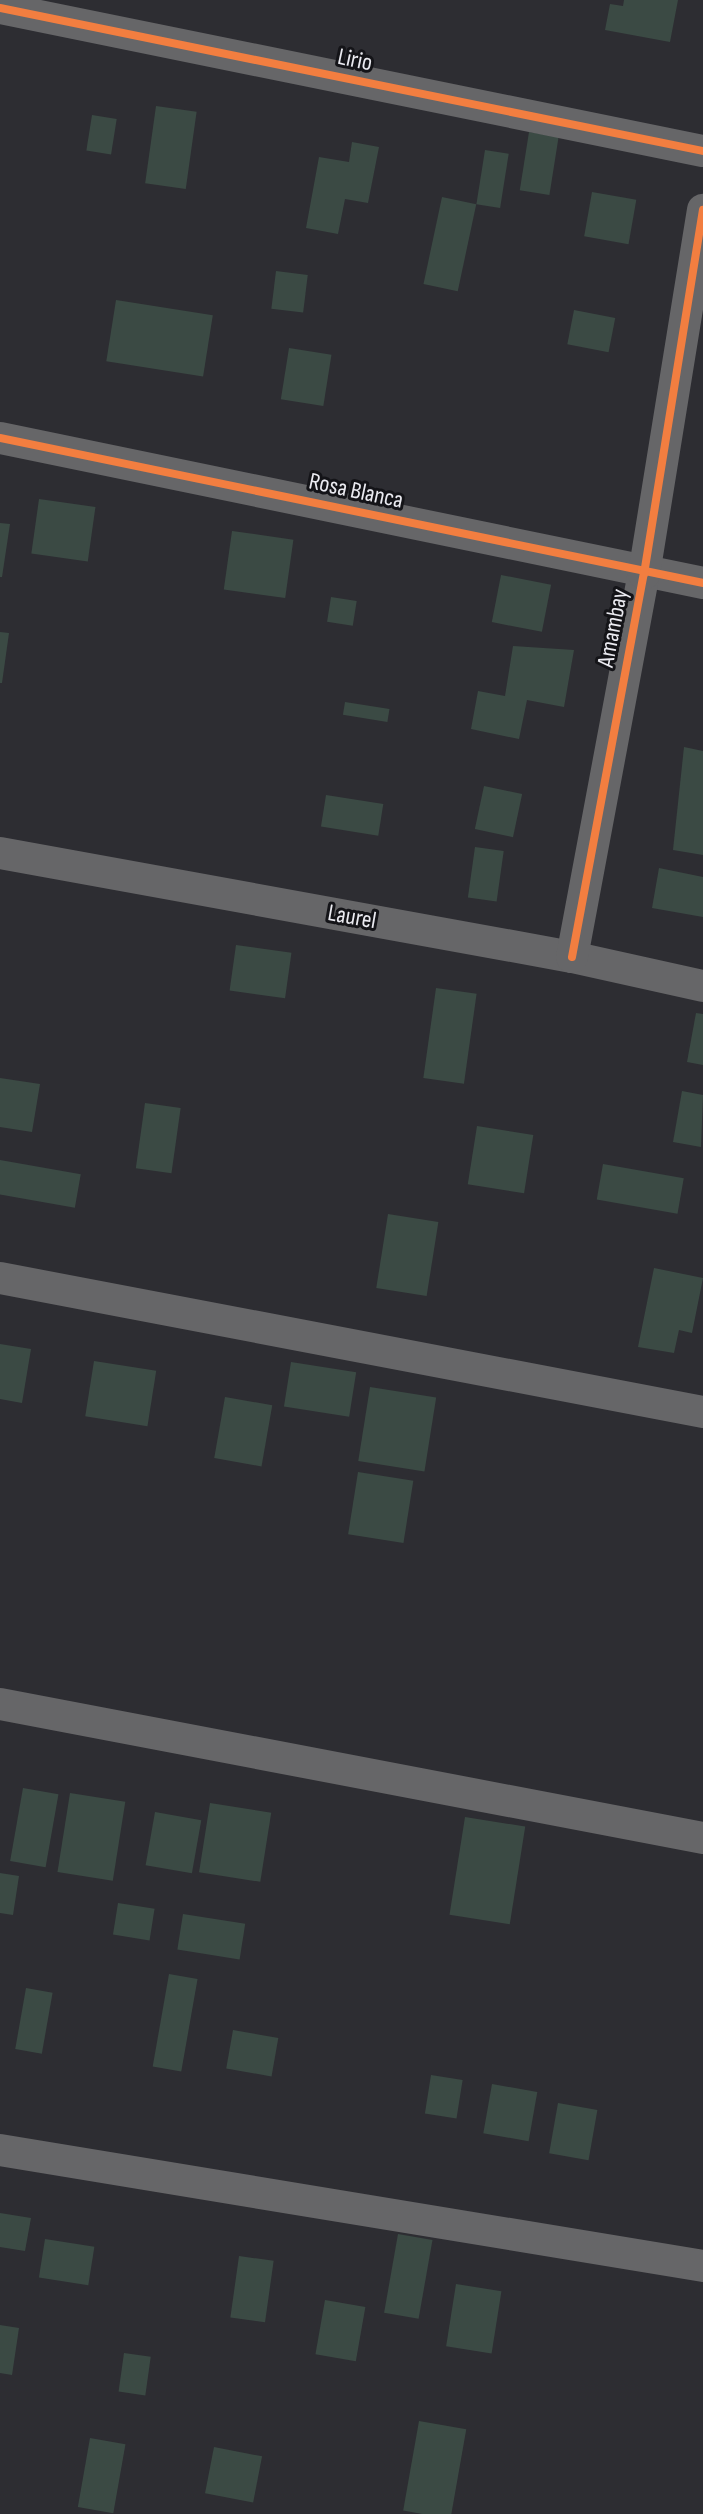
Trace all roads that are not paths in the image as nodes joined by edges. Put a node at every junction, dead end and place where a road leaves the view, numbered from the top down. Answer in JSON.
{"nodes":[{"id":1,"x":0,"y":8,"type":"edge"},
{"id":2,"x":703,"y":151,"type":"edge"},
{"id":3,"x":703,"y":210,"type":"edge"},
{"id":4,"x":0,"y":438,"type":"edge"},
{"id":5,"x":644,"y":574,"type":"junction"},
{"id":6,"x":703,"y":583,"type":"edge"},
{"id":7,"x":0,"y":853,"type":"edge"},
{"id":8,"x":572,"y":957,"type":"junction"},
{"id":9,"x":703,"y":986,"type":"edge"},
{"id":10,"x":0,"y":1278,"type":"edge"},
{"id":11,"x":703,"y":1412,"type":"edge"},
{"id":12,"x":0,"y":1704,"type":"edge"},
{"id":13,"x":703,"y":1838,"type":"edge"},
{"id":14,"x":0,"y":2150,"type":"edge"},
{"id":15,"x":703,"y":2266,"type":"edge"}],
"edges":[{"from":1,"to":2,"type":"street","name":"Lirio"},
{"from":3,"to":5,"type":"street","name":"Amambay"},
{"from":4,"to":5,"type":"street","name":"Rosa Blanca"},
{"from":5,"to":6,"type":"street","name":"Rosa Blanca"},
{"from":5,"to":8,"type":"street","name":"Amambay"},
{"from":7,"to":8,"type":"street","name":"Laurel"},
{"from":8,"to":9,"type":"street","name":"Laurel"},
{"from":10,"to":11,"type":"street"},
{"from":12,"to":13,"type":"street"},
{"from":14,"to":15,"type":"street"}]}
